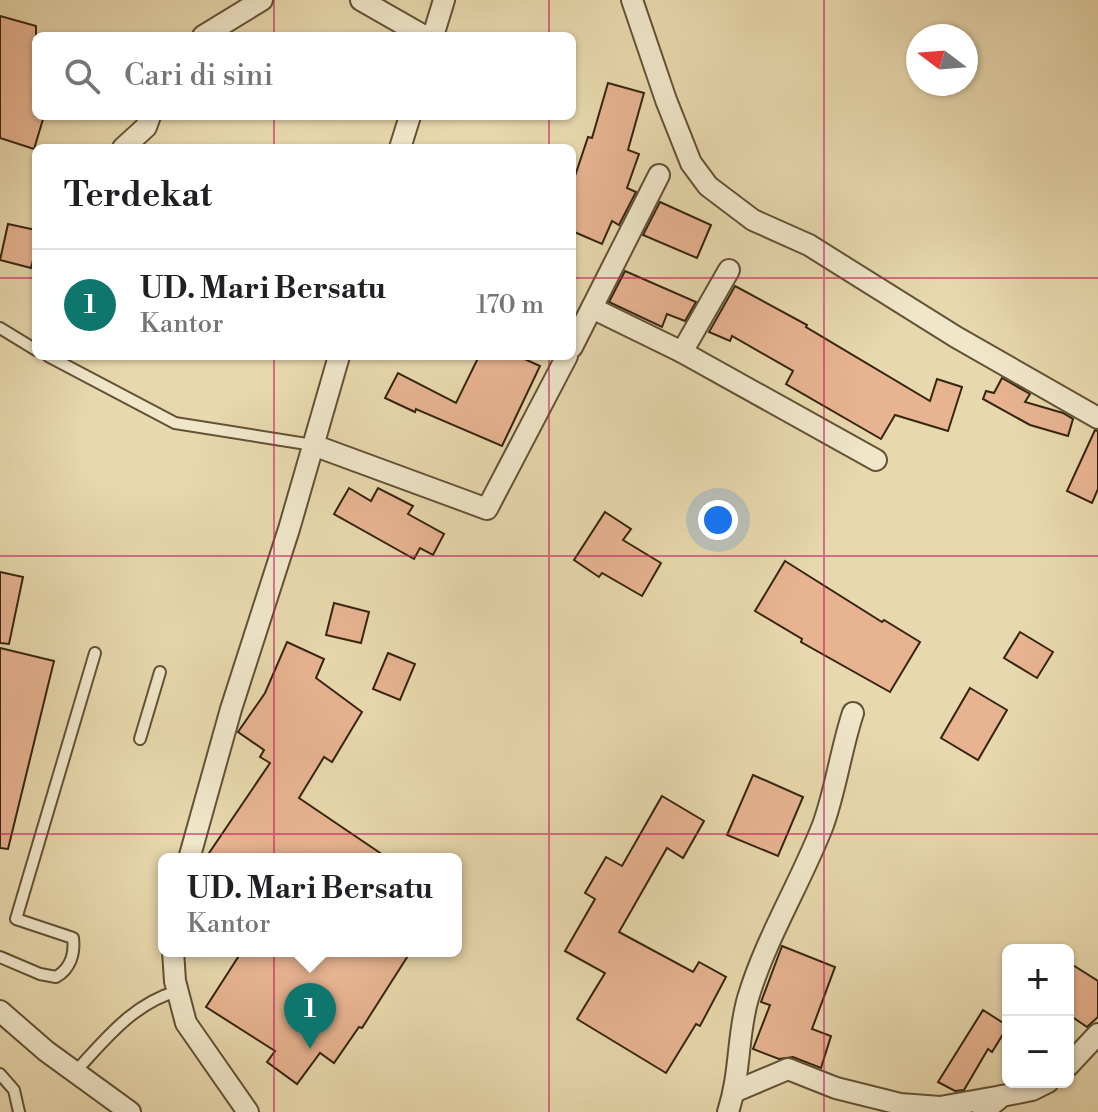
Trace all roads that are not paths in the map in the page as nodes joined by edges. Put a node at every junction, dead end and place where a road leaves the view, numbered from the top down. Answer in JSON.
{"nodes":[{"id":1,"x":262,"y":0,"type":"edge"},
{"id":2,"x":361,"y":0,"type":"edge"},
{"id":3,"x":444,"y":0,"type":"edge"},
{"id":4,"x":632,"y":0,"type":"edge"},
{"id":5,"x":210,"y":32,"type":"edge"},
{"id":6,"x":417,"y":32,"type":"edge"},
{"id":7,"x":434,"y":32,"type":"edge"},
{"id":8,"x":149,"y":120,"type":"edge"},
{"id":9,"x":409,"y":120,"type":"edge"},
{"id":10,"x":127,"y":144,"type":"edge"},
{"id":11,"x":401,"y":144,"type":"edge"},
{"id":12,"x":659,"y":175,"type":"dead end"},
{"id":13,"x":729,"y":270,"type":"dead end"},
{"id":14,"x":592,"y":308,"type":"junction"},
{"id":15,"x":0,"y":328,"type":"edge"},
{"id":16,"x":576,"y":339,"type":"edge"},
{"id":17,"x":32,"y":348,"type":"edge"},
{"id":18,"x":682,"y":352,"type":"junction"},
{"id":19,"x":56,"y":360,"type":"edge"},
{"id":20,"x":338,"y":360,"type":"edge"},
{"id":21,"x":565,"y":360,"type":"edge"},
{"id":22,"x":1098,"y":418,"type":"edge"},
{"id":23,"x":313,"y":445,"type":"junction"},
{"id":24,"x":876,"y":460,"type":"dead end"},
{"id":25,"x":95,"y":653,"type":"dead end"},
{"id":26,"x":160,"y":672,"type":"dead end"},
{"id":27,"x":853,"y":713,"type":"dead end"},
{"id":28,"x":140,"y":739,"type":"dead end"},
{"id":29,"x":191,"y":853,"type":"edge"},
{"id":30,"x":0,"y":957,"type":"edge"},
{"id":31,"x":174,"y":957,"type":"edge"},
{"id":32,"x":178,"y":991,"type":"junction"},
{"id":33,"x":0,"y":1011,"type":"edge"},
{"id":34,"x":1098,"y":1034,"type":"edge"},
{"id":35,"x":1074,"y":1060,"type":"edge"},
{"id":36,"x":75,"y":1072,"type":"junction"},
{"id":37,"x":0,"y":1074,"type":"edge"},
{"id":38,"x":1036,"y":1088,"type":"edge"},
{"id":39,"x":736,"y":1091,"type":"junction"},
{"id":40,"x":1002,"y":1096,"type":"junction"},
{"id":41,"x":16,"y":1110,"type":"edge"},
{"id":42,"x":130,"y":1112,"type":"edge"},
{"id":43,"x":248,"y":1112,"type":"edge"},
{"id":44,"x":728,"y":1112,"type":"edge"},
{"id":45,"x":983,"y":1112,"type":"edge"}],
"edges":[{"from":1,"to":5,"type":"street"},
{"from":2,"to":6,"type":"street"},
{"from":3,"to":7,"type":"street"},
{"from":4,"to":22,"type":"street"},
{"from":8,"to":10,"type":"street"},
{"from":9,"to":11,"type":"street"},
{"from":12,"to":14,"type":"street"},
{"from":13,"to":18,"type":"street"},
{"from":14,"to":16,"type":"street"},
{"from":14,"to":18,"type":"street"},
{"from":15,"to":17,"type":"lane"},
{"from":18,"to":24,"type":"street"},
{"from":19,"to":23,"type":"lane"},
{"from":20,"to":23,"type":"street"},
{"from":21,"to":23,"type":"street"},
{"from":23,"to":29,"type":"street"},
{"from":25,"to":30,"type":"lane"},
{"from":26,"to":28,"type":"lane"},
{"from":27,"to":39,"type":"street"},
{"from":31,"to":32,"type":"street"},
{"from":32,"to":36,"type":"lane"},
{"from":32,"to":43,"type":"street"},
{"from":33,"to":36,"type":"street"},
{"from":34,"to":35,"type":"street"},
{"from":36,"to":42,"type":"street"},
{"from":37,"to":41,"type":"lane"},
{"from":38,"to":40,"type":"street"},
{"from":39,"to":40,"type":"street"},
{"from":39,"to":44,"type":"street"},
{"from":40,"to":45,"type":"street"}]}
